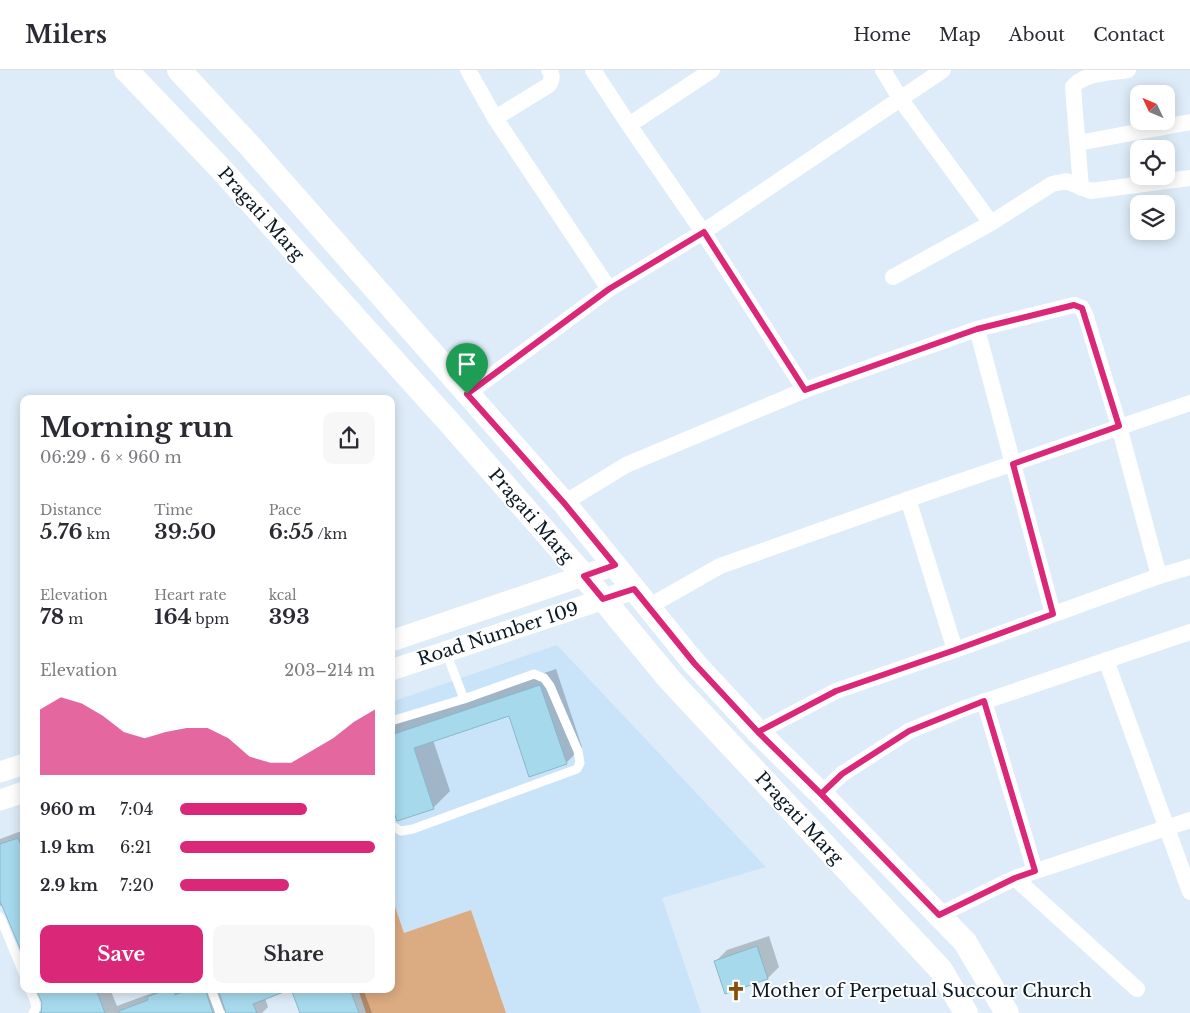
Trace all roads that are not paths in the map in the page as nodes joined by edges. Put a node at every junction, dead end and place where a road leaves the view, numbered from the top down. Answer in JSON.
{"nodes":[{"id":1,"x":126,"y":70,"type":"edge"},
{"id":2,"x":179,"y":70,"type":"edge"},
{"id":3,"x":468,"y":70,"type":"edge"},
{"id":4,"x":549,"y":70,"type":"edge"},
{"id":5,"x":593,"y":70,"type":"edge"},
{"id":6,"x":712,"y":70,"type":"edge"},
{"id":7,"x":883,"y":70,"type":"edge"},
{"id":8,"x":943,"y":70,"type":"edge"},
{"id":9,"x":1128,"y":70,"type":"edge"},
{"id":10,"x":901,"y":100,"type":"junction"},
{"id":11,"x":496,"y":118,"type":"junction"},
{"id":12,"x":1190,"y":122,"type":"edge"},
{"id":13,"x":629,"y":125,"type":"junction"},
{"id":14,"x":1078,"y":143,"type":"junction"},
{"id":15,"x":1190,"y":178,"type":"edge"},
{"id":16,"x":1081,"y":188,"type":"junction"},
{"id":17,"x":991,"y":222,"type":"junction"},
{"id":18,"x":704,"y":232,"type":"junction"},
{"id":19,"x":893,"y":277,"type":"dead end"},
{"id":20,"x":609,"y":289,"type":"junction"},
{"id":21,"x":977,"y":329,"type":"junction"},
{"id":22,"x":805,"y":390,"type":"junction"},
{"id":23,"x":467,"y":394,"type":"junction"},
{"id":24,"x":1190,"y":403,"type":"edge"},
{"id":25,"x":1119,"y":426,"type":"junction"},
{"id":26,"x":1013,"y":464,"type":"junction"},
{"id":27,"x":908,"y":499,"type":"junction"},
{"id":28,"x":564,"y":503,"type":"junction"},
{"id":29,"x":615,"y":565,"type":"junction"},
{"id":30,"x":1190,"y":567,"type":"edge"},
{"id":31,"x":584,"y":576,"type":"junction"},
{"id":32,"x":1159,"y":576,"type":"junction"},
{"id":33,"x":641,"y":598,"type":"junction"},
{"id":34,"x":603,"y":599,"type":"junction"},
{"id":35,"x":1053,"y":614,"type":"junction"},
{"id":36,"x":1190,"y":632,"type":"edge"},
{"id":37,"x":395,"y":640,"type":"edge"},
{"id":38,"x":955,"y":650,"type":"junction"},
{"id":39,"x":446,"y":651,"type":"junction"},
{"id":40,"x":1106,"y":660,"type":"junction"},
{"id":41,"x":395,"y":669,"type":"edge"},
{"id":42,"x":464,"y":699,"type":"junction"},
{"id":43,"x":984,"y":701,"type":"junction"},
{"id":44,"x":395,"y":720,"type":"edge"},
{"id":45,"x":758,"y":732,"type":"junction"},
{"id":46,"x":20,"y":765,"type":"edge"},
{"id":47,"x":0,"y":772,"type":"edge"},
{"id":48,"x":20,"y":793,"type":"edge"},
{"id":49,"x":821,"y":794,"type":"junction"},
{"id":50,"x":0,"y":800,"type":"edge"},
{"id":51,"x":1190,"y":820,"type":"edge"},
{"id":52,"x":395,"y":827,"type":"edge"},
{"id":53,"x":1167,"y":828,"type":"junction"},
{"id":54,"x":1035,"y":871,"type":"junction"},
{"id":55,"x":1015,"y":878,"type":"junction"},
{"id":56,"x":1190,"y":892,"type":"edge"},
{"id":57,"x":939,"y":915,"type":"junction"},
{"id":58,"x":0,"y":917,"type":"edge"},
{"id":59,"x":20,"y":965,"type":"edge"},
{"id":60,"x":1137,"y":989,"type":"dead end"},
{"id":61,"x":31,"y":993,"type":"edge"},
{"id":62,"x":213,"y":993,"type":"edge"},
{"id":63,"x":33,"y":1013,"type":"edge"},
{"id":64,"x":220,"y":1013,"type":"edge"},
{"id":65,"x":966,"y":1013,"type":"edge"},
{"id":66,"x":1007,"y":1013,"type":"edge"}],
"edges":[{"from":1,"to":31,"type":"main road","name":"Pragati Marg"},
{"from":2,"to":23,"type":"main road","name":"Pragati Marg"},
{"from":3,"to":11,"type":"street"},
{"from":4,"to":11,"type":"street"},
{"from":5,"to":13,"type":"street"},
{"from":6,"to":13,"type":"street"},
{"from":7,"to":10,"type":"street"},
{"from":8,"to":10,"type":"street"},
{"from":9,"to":14,"type":"street"},
{"from":10,"to":17,"type":"street"},
{"from":10,"to":18,"type":"street"},
{"from":11,"to":20,"type":"street"},
{"from":12,"to":14,"type":"street"},
{"from":13,"to":18,"type":"street"},
{"from":14,"to":16,"type":"street"},
{"from":15,"to":16,"type":"street"},
{"from":16,"to":17,"type":"street"},
{"from":17,"to":19,"type":"street"},
{"from":18,"to":20,"type":"street"},
{"from":18,"to":22,"type":"street"},
{"from":20,"to":23,"type":"street"},
{"from":21,"to":22,"type":"street"},
{"from":21,"to":25,"type":"street"},
{"from":21,"to":26,"type":"street"},
{"from":22,"to":28,"type":"street"},
{"from":23,"to":28,"type":"main road","name":"Pragati Marg"},
{"from":24,"to":25,"type":"street"},
{"from":25,"to":26,"type":"street"},
{"from":25,"to":32,"type":"street"},
{"from":26,"to":27,"type":"street"},
{"from":26,"to":35,"type":"street"},
{"from":27,"to":33,"type":"street"},
{"from":27,"to":38,"type":"street"},
{"from":28,"to":29,"type":"main road","name":"Pragati Marg"},
{"from":29,"to":31,"type":"street","name":"Road Number 109"},
{"from":29,"to":33,"type":"main road","name":"Pragati Marg"},
{"from":30,"to":32,"type":"street"},
{"from":31,"to":34,"type":"main road","name":"Pragati Marg"},
{"from":31,"to":37,"type":"street","name":"Road Number 109"},
{"from":32,"to":35,"type":"street"},
{"from":33,"to":34,"type":"street","name":"Road Number 109"},
{"from":33,"to":45,"type":"main road","name":"Pragati Marg"},
{"from":34,"to":39,"type":"street","name":"Road Number 109"},
{"from":34,"to":65,"type":"main road","name":"Pragati Marg"},
{"from":35,"to":38,"type":"street"},
{"from":36,"to":40,"type":"street"},
{"from":38,"to":45,"type":"street"},
{"from":39,"to":41,"type":"street","name":"Road Number 109"},
{"from":39,"to":42,"type":"lane"},
{"from":40,"to":43,"type":"street"},
{"from":40,"to":53,"type":"street"},
{"from":42,"to":44,"type":"lane"},
{"from":42,"to":52,"type":"lane"},
{"from":43,"to":49,"type":"street"},
{"from":43,"to":54,"type":"street"},
{"from":45,"to":49,"type":"main road","name":"Pragati Marg"},
{"from":46,"to":47,"type":"street"},
{"from":48,"to":50,"type":"street"},
{"from":49,"to":57,"type":"main road","name":"Pragati Marg"},
{"from":51,"to":53,"type":"street"},
{"from":53,"to":54,"type":"street"},
{"from":53,"to":56,"type":"street"},
{"from":54,"to":55,"type":"street"},
{"from":55,"to":57,"type":"street"},
{"from":55,"to":60,"type":"street"},
{"from":57,"to":66,"type":"main road","name":"Pragati Marg"},
{"from":58,"to":59,"type":"lane"},
{"from":61,"to":63,"type":"lane"},
{"from":62,"to":64,"type":"lane"}]}
